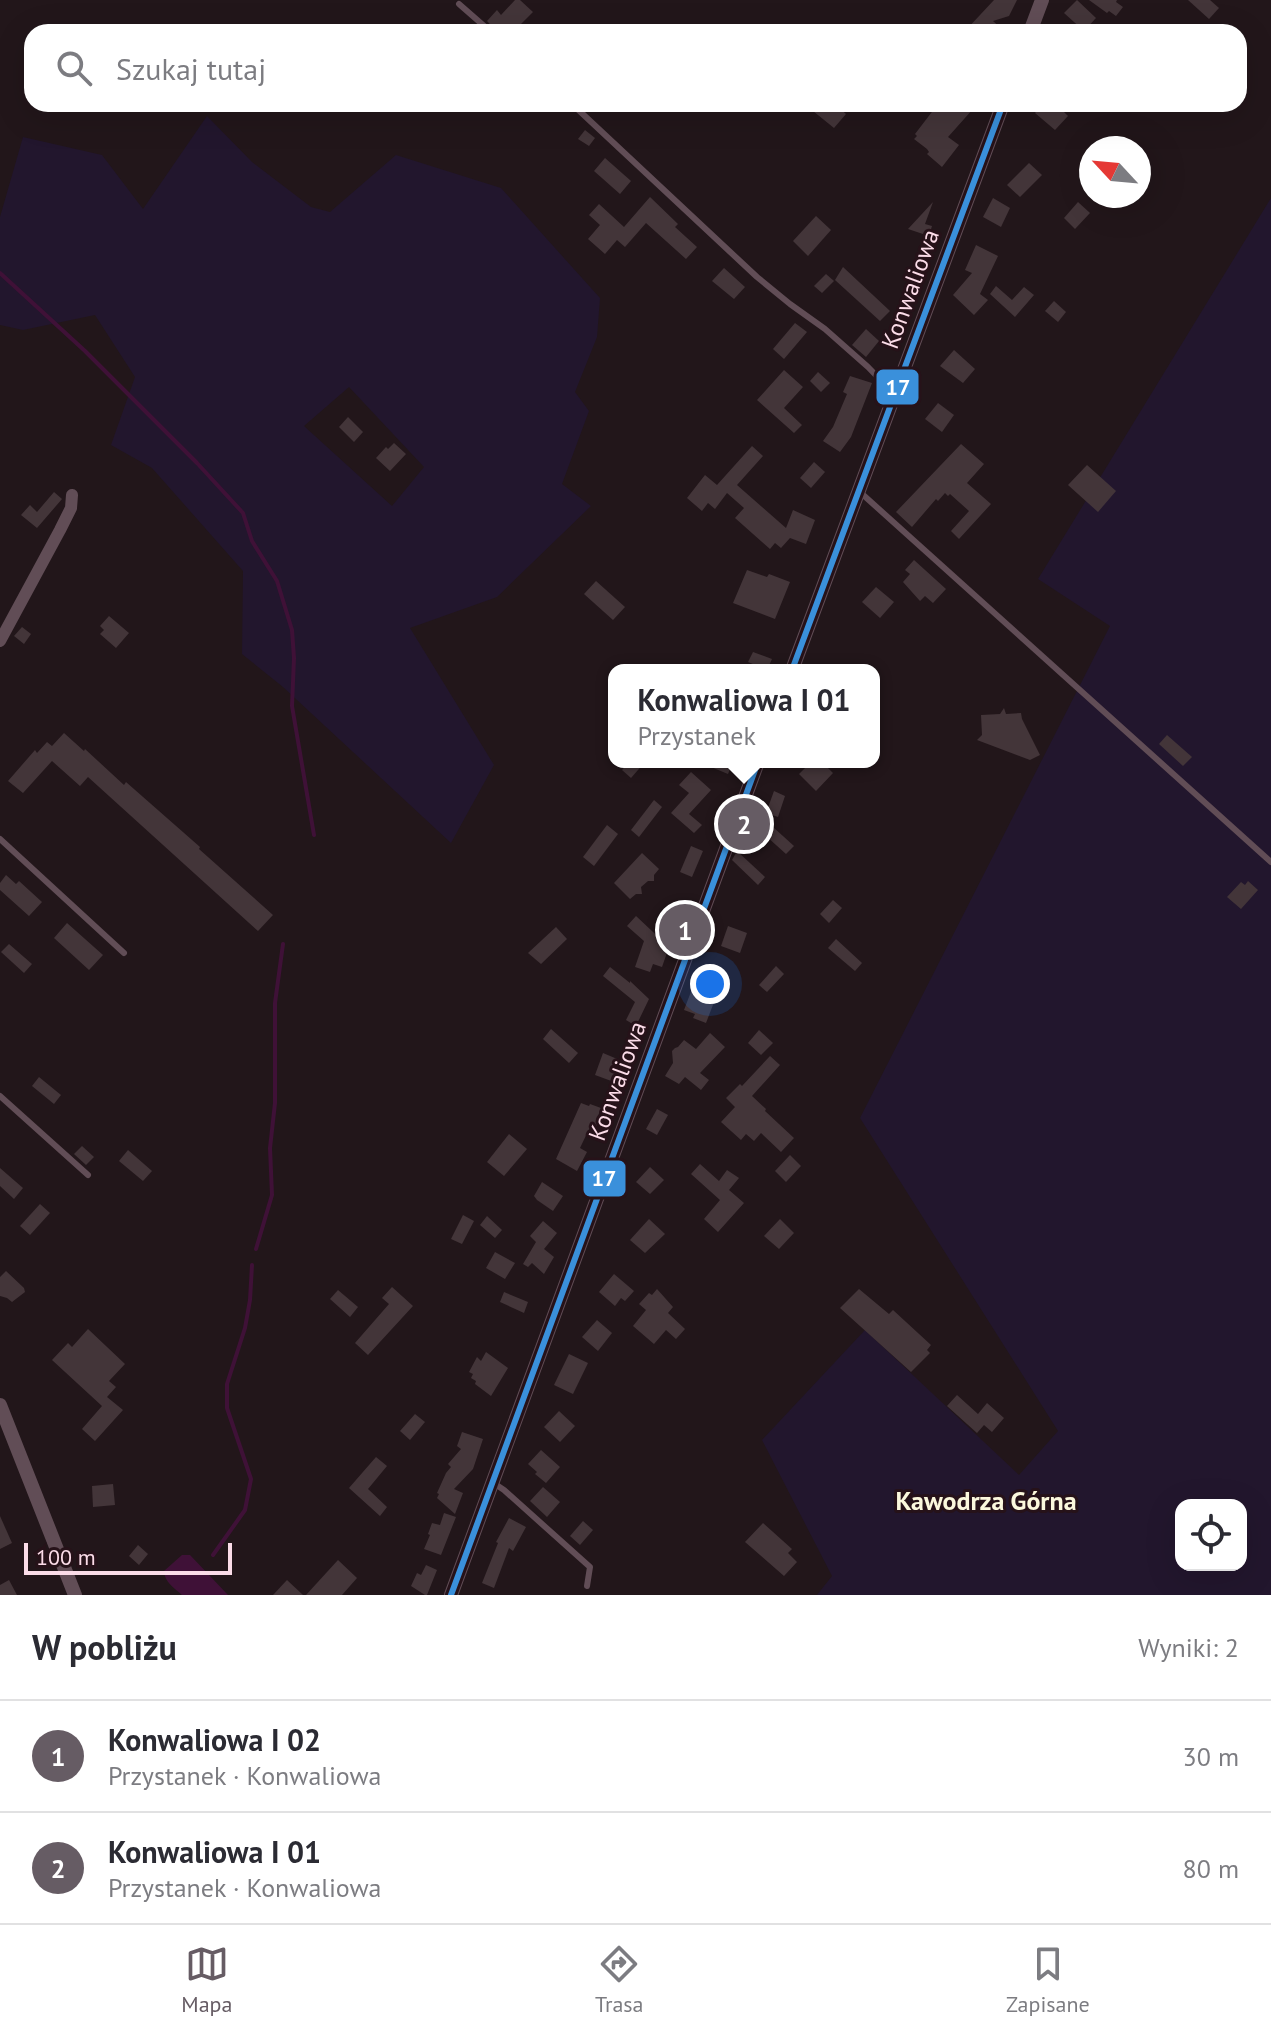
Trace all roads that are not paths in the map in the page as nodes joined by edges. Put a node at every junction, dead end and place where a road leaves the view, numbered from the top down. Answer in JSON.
{"nodes":[{"id":1,"x":1042,"y":0,"type":"edge"},
{"id":2,"x":459,"y":4,"type":"dead end"},
{"id":3,"x":482,"y":24,"type":"edge"},
{"id":4,"x":1033,"y":24,"type":"edge"},
{"id":5,"x":581,"y":112,"type":"edge"},
{"id":6,"x":1000,"y":112,"type":"edge"},
{"id":7,"x":894,"y":394,"type":"junction"},
{"id":8,"x":858,"y":491,"type":"junction"},
{"id":9,"x":72,"y":495,"type":"dead end"},
{"id":10,"x":0,"y":641,"type":"edge"},
{"id":11,"x":794,"y":664,"type":"edge"},
{"id":12,"x":756,"y":768,"type":"edge"},
{"id":13,"x":0,"y":839,"type":"edge"},
{"id":14,"x":1271,"y":862,"type":"edge"},
{"id":15,"x":124,"y":953,"type":"dead end"},
{"id":16,"x":0,"y":1096,"type":"edge"},
{"id":17,"x":88,"y":1175,"type":"dead end"},
{"id":18,"x":0,"y":1405,"type":"edge"},
{"id":19,"x":492,"y":1482,"type":"junction"},
{"id":20,"x":587,"y":1586,"type":"dead end"},
{"id":21,"x":75,"y":1595,"type":"edge"},
{"id":22,"x":451,"y":1595,"type":"edge"}],
"edges":[{"from":1,"to":4,"type":"street"},
{"from":2,"to":3,"type":"lane"},
{"from":5,"to":7,"type":"lane"},
{"from":6,"to":7,"type":"street","name":"Konwaliowa"},
{"from":7,"to":8,"type":"street","name":"Konwaliowa"},
{"from":8,"to":11,"type":"street","name":"Konwaliowa"},
{"from":8,"to":14,"type":"lane"},
{"from":9,"to":10,"type":"street"},
{"from":12,"to":19,"type":"street","name":"Konwaliowa"},
{"from":13,"to":15,"type":"lane"},
{"from":16,"to":17,"type":"lane"},
{"from":18,"to":21,"type":"street"},
{"from":19,"to":20,"type":"lane"},
{"from":19,"to":22,"type":"street","name":"Konwaliowa"}]}
